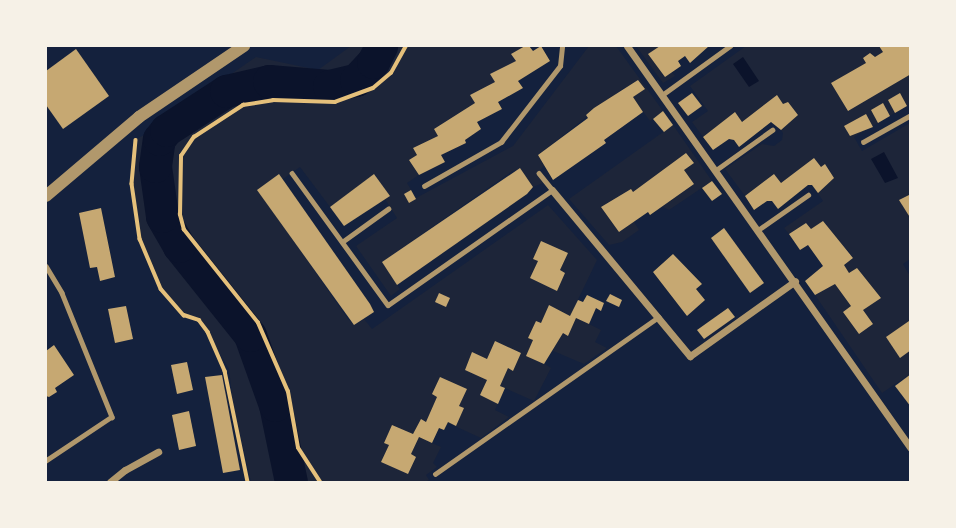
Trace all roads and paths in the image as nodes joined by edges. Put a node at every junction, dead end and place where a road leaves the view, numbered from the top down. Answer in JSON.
{"nodes":[{"id":1,"x":244,"y":46,"type":"edge"},
{"id":2,"x":406,"y":46,"type":"edge"},
{"id":3,"x":562,"y":46,"type":"edge"},
{"id":4,"x":627,"y":46,"type":"edge"},
{"id":5,"x":730,"y":46,"type":"edge"},
{"id":6,"x":662,"y":95,"type":"junction"},
{"id":7,"x":911,"y":115,"type":"edge"},
{"id":8,"x":139,"y":117,"type":"junction"},
{"id":9,"x":772,"y":130,"type":"dead end"},
{"id":10,"x":863,"y":142,"type":"dead end"},
{"id":11,"x":716,"y":170,"type":"junction"},
{"id":12,"x":292,"y":173,"type":"dead end"},
{"id":13,"x":539,"y":174,"type":"dead end"},
{"id":14,"x":424,"y":186,"type":"dead end"},
{"id":15,"x":552,"y":190,"type":"junction"},
{"id":16,"x":808,"y":195,"type":"dead end"},
{"id":17,"x":46,"y":196,"type":"edge"},
{"id":18,"x":388,"y":209,"type":"dead end"},
{"id":19,"x":758,"y":230,"type":"junction"},
{"id":20,"x":342,"y":242,"type":"junction"},
{"id":21,"x":46,"y":266,"type":"edge"},
{"id":22,"x":795,"y":281,"type":"junction"},
{"id":23,"x":658,"y":316,"type":"junction"},
{"id":24,"x":911,"y":448,"type":"edge"},
{"id":25,"x":158,"y":452,"type":"dead end"},
{"id":26,"x":46,"y":461,"type":"edge"},
{"id":27,"x":435,"y":474,"type":"dead end"},
{"id":28,"x":110,"y":482,"type":"edge"},
{"id":29,"x":248,"y":482,"type":"edge"},
{"id":30,"x":320,"y":482,"type":"edge"}],
"edges":[{"from":1,"to":8,"type":"street"},
{"from":2,"to":30,"type":"path"},
{"from":3,"to":14,"type":"lane"},
{"from":4,"to":6,"type":"street"},
{"from":5,"to":6,"type":"lane"},
{"from":6,"to":11,"type":"street"},
{"from":7,"to":10,"type":"lane"},
{"from":8,"to":17,"type":"street"},
{"from":8,"to":29,"type":"path"},
{"from":9,"to":11,"type":"lane"},
{"from":11,"to":19,"type":"street"},
{"from":12,"to":20,"type":"lane"},
{"from":13,"to":15,"type":"lane"},
{"from":15,"to":20,"type":"lane"},
{"from":15,"to":23,"type":"street"},
{"from":16,"to":19,"type":"lane"},
{"from":18,"to":20,"type":"lane"},
{"from":19,"to":22,"type":"street"},
{"from":21,"to":26,"type":"lane"},
{"from":22,"to":23,"type":"street"},
{"from":22,"to":24,"type":"street"},
{"from":23,"to":27,"type":"lane"},
{"from":25,"to":28,"type":"street"}]}
